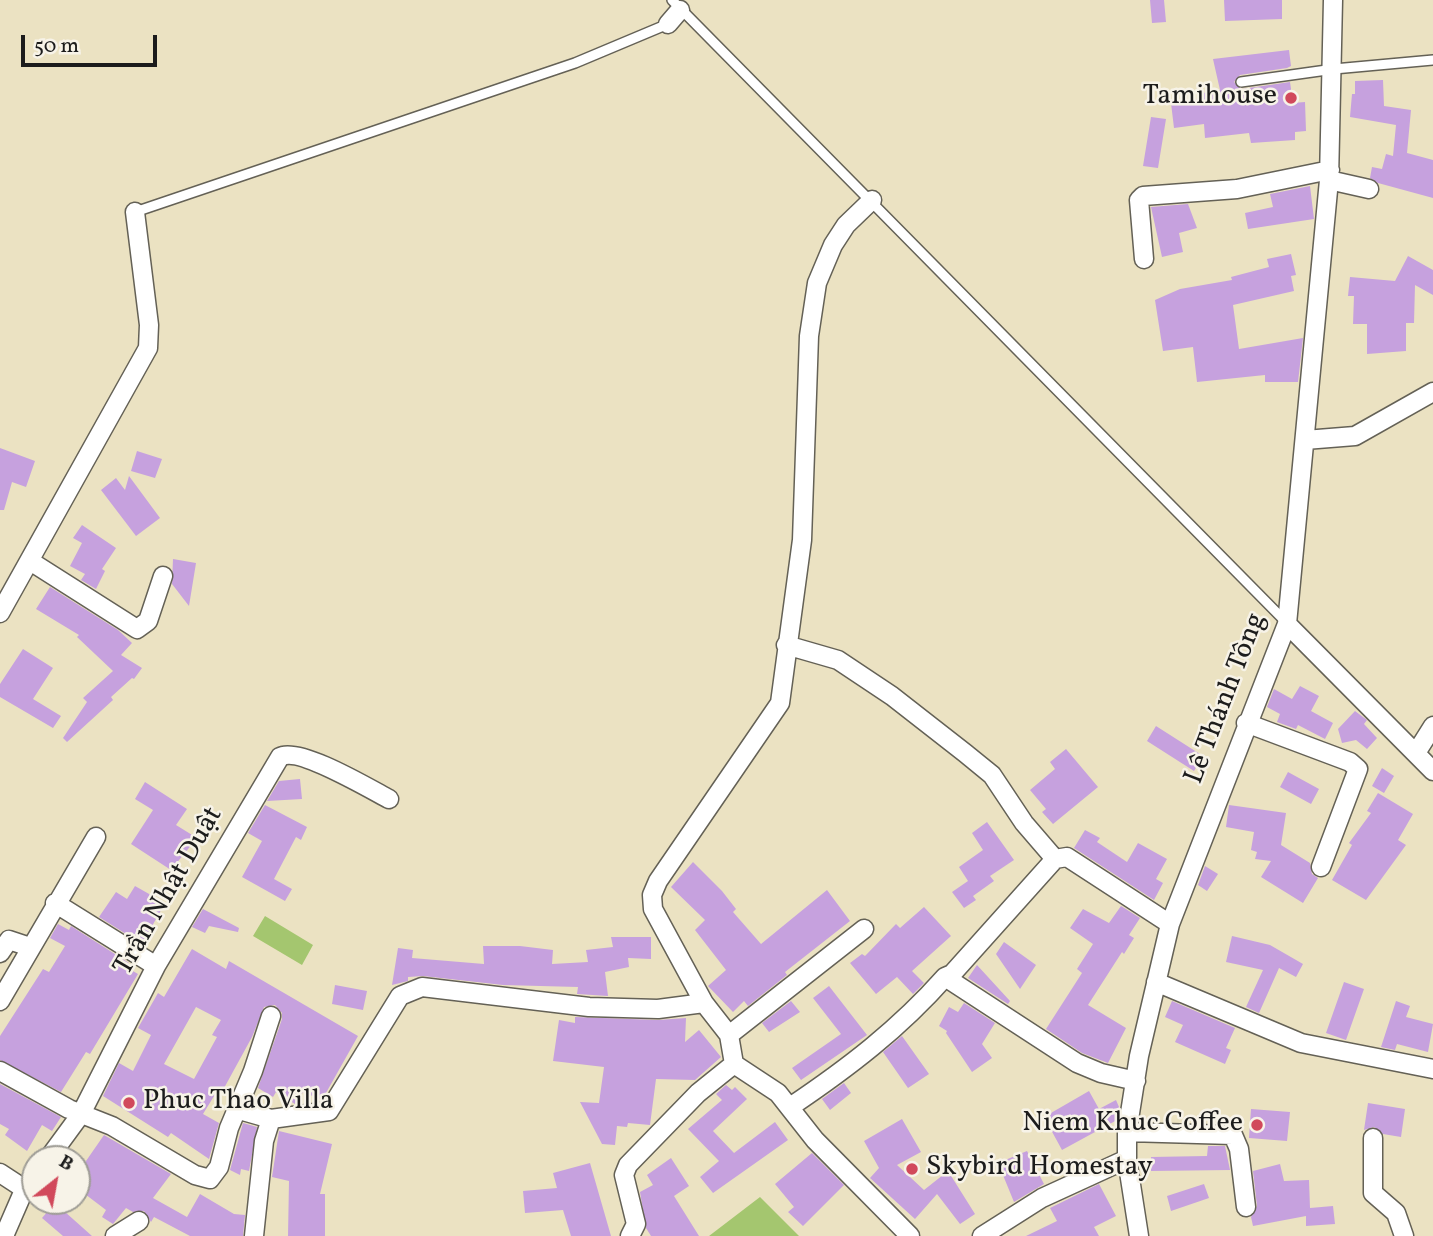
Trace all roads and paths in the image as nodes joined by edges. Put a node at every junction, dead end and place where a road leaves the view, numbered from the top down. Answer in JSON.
{"nodes":[{"id":1,"x":1334,"y":0,"type":"edge"},
{"id":2,"x":673,"y":7,"type":"edge"},
{"id":3,"x":1433,"y":60,"type":"edge"},
{"id":4,"x":1334,"y":69,"type":"junction"},
{"id":5,"x":1241,"y":82,"type":"dead end"},
{"id":6,"x":1329,"y":175,"type":"junction"},
{"id":7,"x":1368,"y":189,"type":"dead end"},
{"id":8,"x":872,"y":200,"type":"junction"},
{"id":9,"x":135,"y":212,"type":"joint"},
{"id":10,"x":1144,"y":259,"type":"dead end"},
{"id":11,"x":1433,"y":392,"type":"edge"},
{"id":12,"x":1305,"y":440,"type":"junction"},
{"id":13,"x":30,"y":561,"type":"junction"},
{"id":14,"x":163,"y":576,"type":"dead end"},
{"id":15,"x":3,"y":602,"type":"edge"},
{"id":16,"x":1287,"y":624,"type":"junction"},
{"id":17,"x":786,"y":645,"type":"junction"},
{"id":18,"x":1246,"y":723,"type":"junction"},
{"id":19,"x":1433,"y":726,"type":"edge"},
{"id":20,"x":1416,"y":753,"type":"junction"},
{"id":21,"x":1433,"y":771,"type":"edge"},
{"id":22,"x":389,"y":799,"type":"dead end"},
{"id":23,"x":96,"y":837,"type":"dead end"},
{"id":24,"x":1055,"y":859,"type":"junction"},
{"id":25,"x":1321,"y":867,"type":"dead end"},
{"id":26,"x":55,"y":903,"type":"junction"},
{"id":27,"x":1170,"y":924,"type":"junction"},
{"id":28,"x":864,"y":929,"type":"dead end"},
{"id":29,"x":30,"y":947,"type":"junction"},
{"id":30,"x":0,"y":953,"type":"edge"},
{"id":31,"x":156,"y":966,"type":"junction"},
{"id":32,"x":945,"y":977,"type":"junction"},
{"id":33,"x":1156,"y":982,"type":"junction"},
{"id":34,"x":0,"y":1001,"type":"edge"},
{"id":35,"x":704,"y":1003,"type":"junction"},
{"id":36,"x":271,"y":1016,"type":"dead end"},
{"id":37,"x":729,"y":1035,"type":"junction"},
{"id":38,"x":734,"y":1064,"type":"junction"},
{"id":39,"x":1433,"y":1069,"type":"edge"},
{"id":40,"x":0,"y":1071,"type":"edge"},
{"id":41,"x":1136,"y":1081,"type":"junction"},
{"id":42,"x":790,"y":1107,"type":"junction"},
{"id":43,"x":236,"y":1109,"type":"junction"},
{"id":44,"x":81,"y":1114,"type":"junction"},
{"id":45,"x":271,"y":1119,"type":"junction"},
{"id":46,"x":1128,"y":1132,"type":"junction"},
{"id":47,"x":1373,"y":1138,"type":"dead end"},
{"id":48,"x":58,"y":1145,"type":"edge"},
{"id":49,"x":1127,"y":1159,"type":"junction"},
{"id":50,"x":0,"y":1173,"type":"edge"},
{"id":51,"x":21,"y":1180,"type":"edge"},
{"id":52,"x":21,"y":1203,"type":"edge"},
{"id":53,"x":1246,"y":1207,"type":"dead end"},
{"id":54,"x":139,"y":1221,"type":"dead end"},
{"id":55,"x":4,"y":1236,"type":"edge"},
{"id":56,"x":115,"y":1236,"type":"edge"},
{"id":57,"x":254,"y":1236,"type":"edge"},
{"id":58,"x":630,"y":1236,"type":"edge"},
{"id":59,"x":910,"y":1236,"type":"edge"},
{"id":60,"x":982,"y":1236,"type":"edge"},
{"id":61,"x":1139,"y":1236,"type":"edge"},
{"id":62,"x":1404,"y":1236,"type":"edge"}],
"edges":[{"from":1,"to":4,"type":"street","name":"Lê Thánh Tông"},
{"from":2,"to":8,"type":"lane"},
{"from":2,"to":9,"type":"lane"},
{"from":3,"to":4,"type":"lane"},
{"from":4,"to":5,"type":"lane"},
{"from":4,"to":6,"type":"street","name":"Lê Thánh Tông"},
{"from":6,"to":7,"type":"street"},
{"from":6,"to":10,"type":"street"},
{"from":6,"to":12,"type":"street","name":"Lê Thánh Tông"},
{"from":8,"to":16,"type":"lane"},
{"from":8,"to":17,"type":"street"},
{"from":9,"to":13,"type":"street"},
{"from":11,"to":12,"type":"street"},
{"from":12,"to":16,"type":"street","name":"Lê Thánh Tông"},
{"from":13,"to":14,"type":"street"},
{"from":13,"to":15,"type":"street"},
{"from":16,"to":18,"type":"street","name":"Lê Thánh Tông"},
{"from":16,"to":20,"type":"street"},
{"from":17,"to":24,"type":"street"},
{"from":17,"to":35,"type":"street"},
{"from":18,"to":25,"type":"street"},
{"from":18,"to":27,"type":"street","name":"Lê Thánh Tông"},
{"from":19,"to":20,"type":"street"},
{"from":20,"to":21,"type":"street"},
{"from":22,"to":31,"type":"street","name":"Trần Nhật Duật"},
{"from":23,"to":26,"type":"street"},
{"from":24,"to":27,"type":"street"},
{"from":24,"to":32,"type":"street"},
{"from":26,"to":29,"type":"street"},
{"from":26,"to":31,"type":"street"},
{"from":27,"to":33,"type":"street","name":"Lê Thánh Tông"},
{"from":28,"to":37,"type":"street"},
{"from":29,"to":30,"type":"street"},
{"from":29,"to":34,"type":"street"},
{"from":31,"to":44,"type":"street","name":"Trần Nhật Duật"},
{"from":32,"to":41,"type":"street"},
{"from":32,"to":42,"type":"street"},
{"from":33,"to":39,"type":"street"},
{"from":33,"to":41,"type":"street","name":"Lê Thánh Tông"},
{"from":35,"to":37,"type":"street"},
{"from":35,"to":45,"type":"street"},
{"from":36,"to":43,"type":"street"},
{"from":37,"to":38,"type":"street"},
{"from":38,"to":42,"type":"street"},
{"from":38,"to":58,"type":"street"},
{"from":40,"to":44,"type":"street"},
{"from":41,"to":46,"type":"street","name":"Lê Thánh Tông"},
{"from":42,"to":59,"type":"street"},
{"from":43,"to":44,"type":"street"},
{"from":43,"to":45,"type":"street"},
{"from":44,"to":48,"type":"street","name":"Trần Nhật Duật"},
{"from":45,"to":57,"type":"street"},
{"from":46,"to":49,"type":"street","name":"Lê Thánh Tông"},
{"from":46,"to":53,"type":"street"},
{"from":47,"to":62,"type":"street"},
{"from":49,"to":60,"type":"street"},
{"from":49,"to":61,"type":"street","name":"Lê Thánh Tông"},
{"from":50,"to":51,"type":"street"},
{"from":52,"to":55,"type":"street"},
{"from":54,"to":56,"type":"street"}]}
